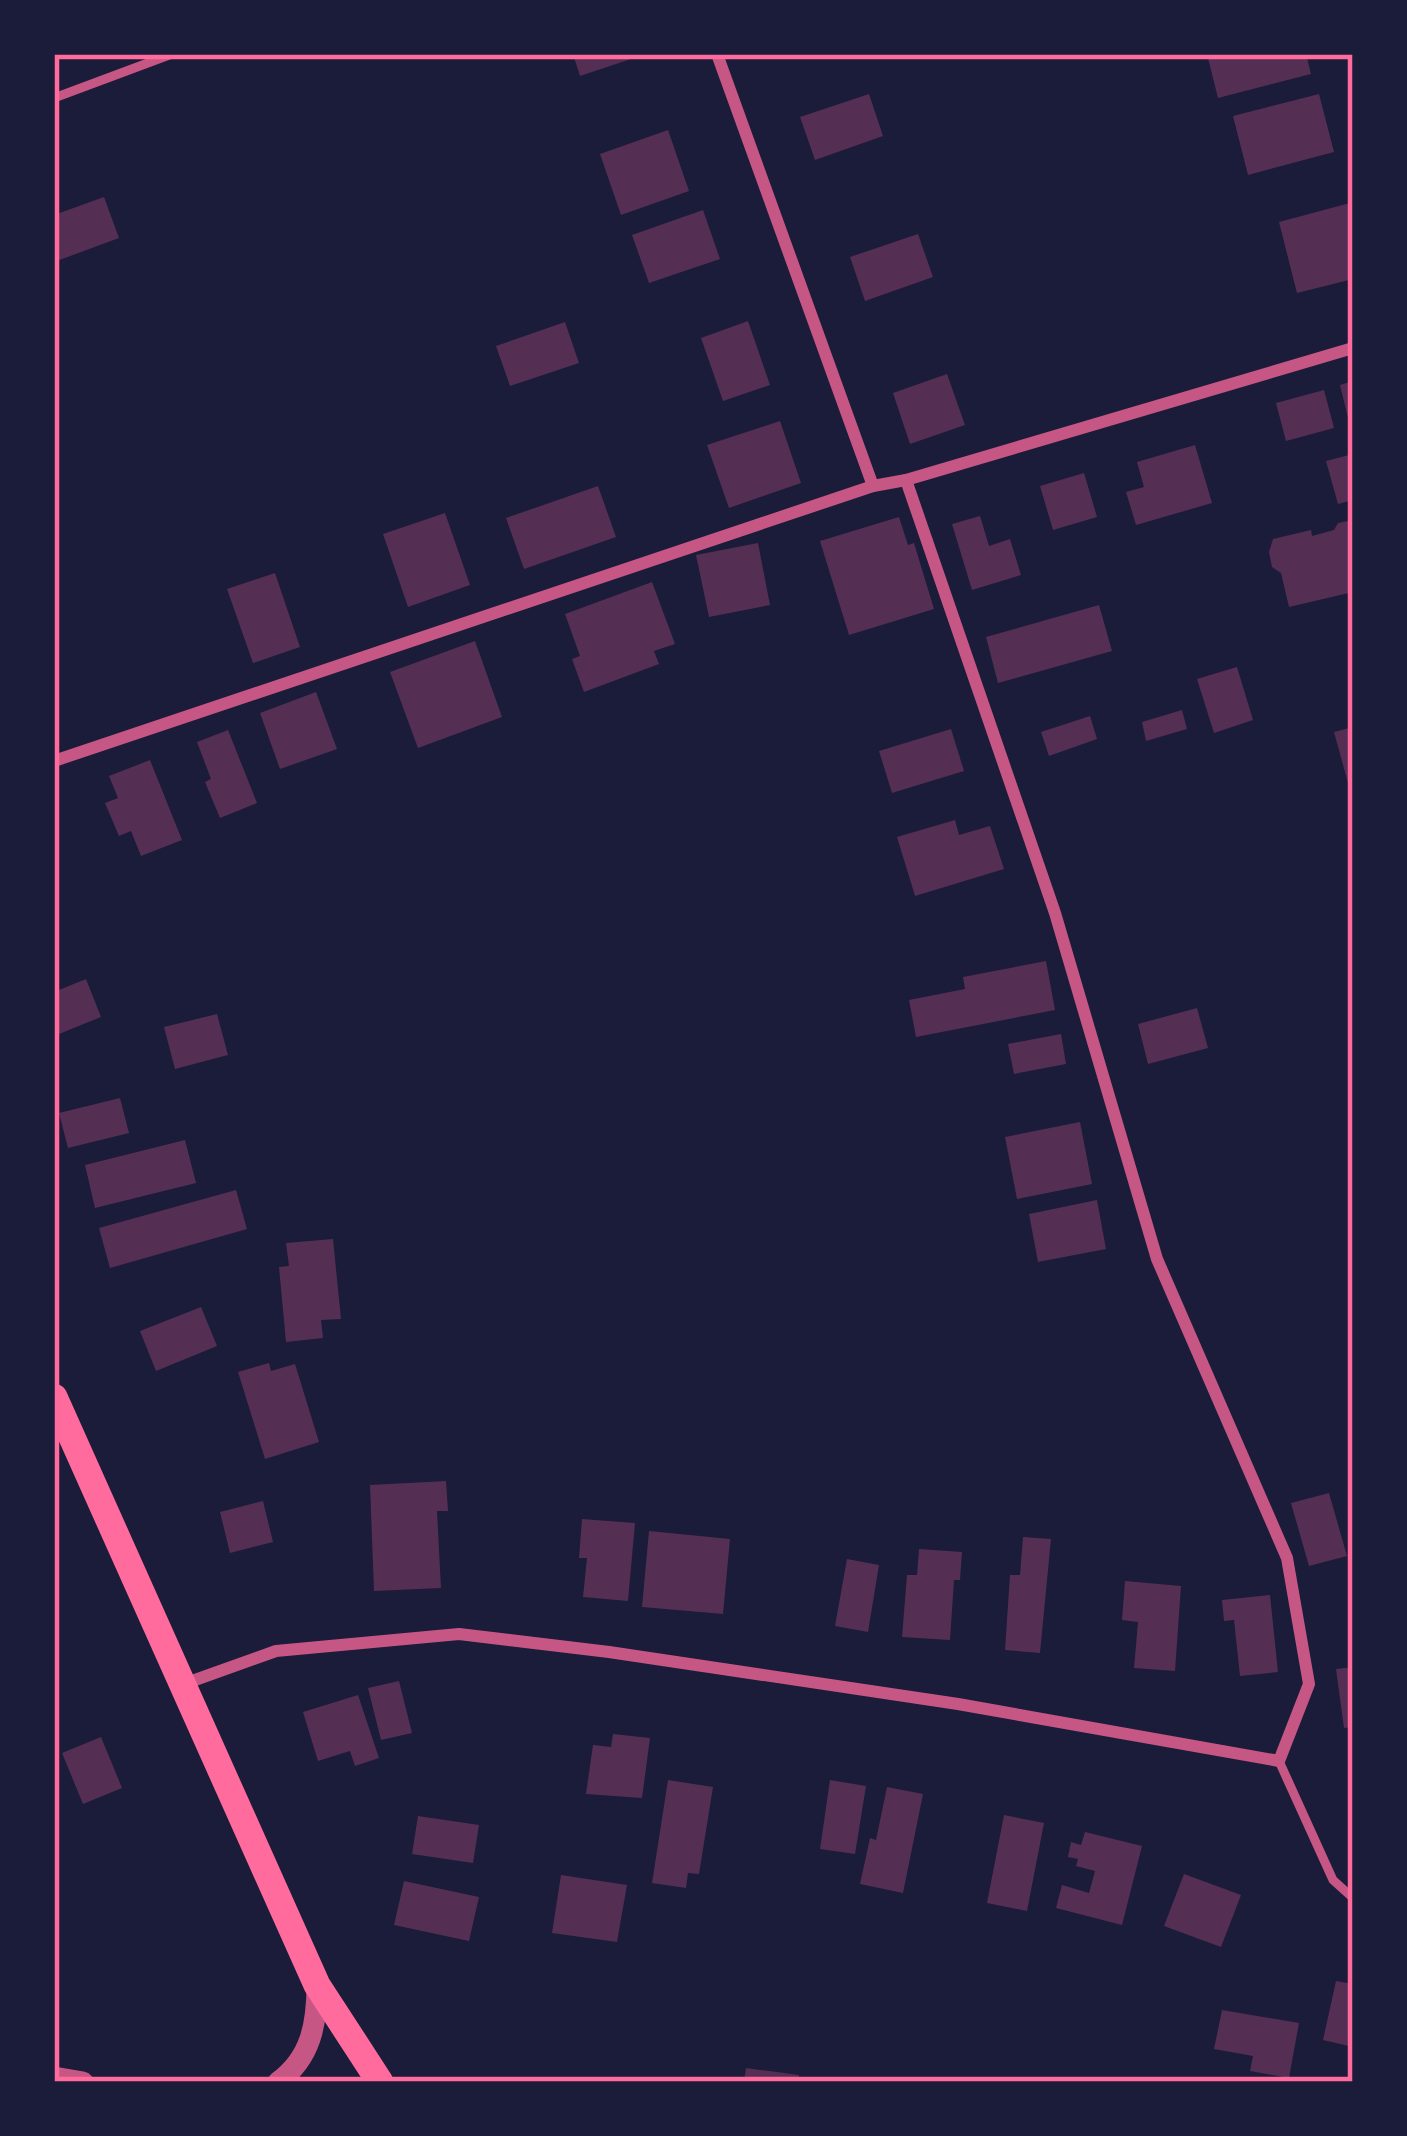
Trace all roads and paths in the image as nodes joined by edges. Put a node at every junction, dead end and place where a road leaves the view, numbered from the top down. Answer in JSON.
{"nodes":[{"id":1,"x":172,"y":54,"type":"edge"},
{"id":2,"x":717,"y":54,"type":"edge"},
{"id":3,"x":54,"y":98,"type":"edge"},
{"id":4,"x":1353,"y":347,"type":"edge"},
{"id":5,"x":906,"y":480,"type":"junction"},
{"id":6,"x":873,"y":486,"type":"junction"},
{"id":7,"x":54,"y":761,"type":"edge"},
{"id":8,"x":54,"y":1397,"type":"edge"},
{"id":9,"x":180,"y":1685,"type":"junction"},
{"id":10,"x":1279,"y":1761,"type":"junction"},
{"id":11,"x":1353,"y":1898,"type":"edge"},
{"id":12,"x":317,"y":1985,"type":"junction"},
{"id":13,"x":54,"y":2077,"type":"edge"},
{"id":14,"x":83,"y":2082,"type":"edge"},
{"id":15,"x":278,"y":2082,"type":"edge"},
{"id":16,"x":380,"y":2082,"type":"edge"}],
"edges":[{"from":1,"to":3,"type":"lane"},
{"from":2,"to":6,"type":"street"},
{"from":4,"to":5,"type":"street"},
{"from":5,"to":6,"type":"street"},
{"from":5,"to":10,"type":"street"},
{"from":6,"to":7,"type":"street"},
{"from":8,"to":9,"type":"main road"},
{"from":9,"to":10,"type":"street"},
{"from":9,"to":12,"type":"main road"},
{"from":10,"to":11,"type":"lane"},
{"from":12,"to":15,"type":"street"},
{"from":12,"to":16,"type":"main road"},
{"from":13,"to":14,"type":"street"}]}
